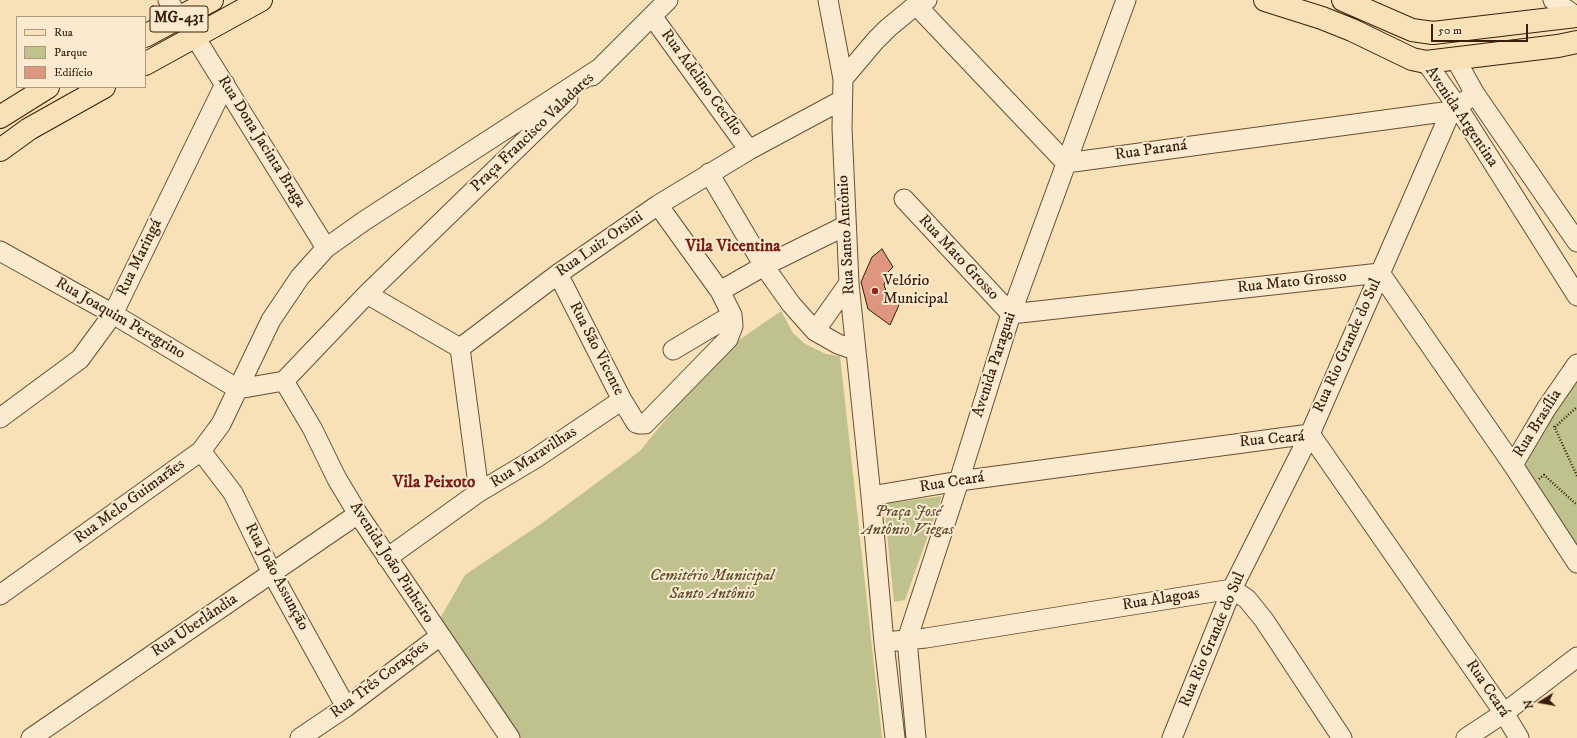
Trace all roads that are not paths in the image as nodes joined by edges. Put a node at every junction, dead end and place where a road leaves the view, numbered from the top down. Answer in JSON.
{"nodes":[{"id":1,"x":168,"y":0,"type":"edge"},
{"id":2,"x":212,"y":0,"type":"edge"},
{"id":3,"x":261,"y":0,"type":"edge"},
{"id":4,"x":668,"y":0,"type":"edge"},
{"id":5,"x":828,"y":0,"type":"edge"},
{"id":6,"x":1126,"y":0,"type":"edge"},
{"id":7,"x":1265,"y":0,"type":"edge"},
{"id":8,"x":1343,"y":0,"type":"edge"},
{"id":9,"x":1553,"y":0,"type":"edge"},
{"id":10,"x":922,"y":2,"type":"edge"},
{"id":11,"x":652,"y":16,"type":"junction"},
{"id":12,"x":1577,"y":16,"type":"edge"},
{"id":13,"x":179,"y":18,"type":"junction"},
{"id":14,"x":146,"y":35,"type":"edge"},
{"id":15,"x":195,"y":37,"type":"junction"},
{"id":16,"x":1577,"y":42,"type":"edge"},
{"id":17,"x":1455,"y":58,"type":"junction"},
{"id":18,"x":1426,"y":62,"type":"junction"},
{"id":19,"x":146,"y":63,"type":"edge"},
{"id":20,"x":600,"y":68,"type":"junction"},
{"id":21,"x":843,"y":79,"type":"junction"},
{"id":22,"x":225,"y":84,"type":"junction"},
{"id":23,"x":46,"y":88,"type":"edge"},
{"id":24,"x":102,"y":88,"type":"edge"},
{"id":25,"x":1475,"y":94,"type":"junction"},
{"id":26,"x":842,"y":100,"type":"junction"},
{"id":27,"x":1454,"y":108,"type":"junction"},
{"id":28,"x":0,"y":117,"type":"edge"},
{"id":29,"x":0,"y":150,"type":"edge"},
{"id":30,"x":749,"y":150,"type":"junction"},
{"id":31,"x":1066,"y":163,"type":"junction"},
{"id":32,"x":709,"y":174,"type":"junction"},
{"id":33,"x":904,"y":199,"type":"dead end"},
{"id":34,"x":658,"y":205,"type":"junction"},
{"id":35,"x":845,"y":226,"type":"junction"},
{"id":36,"x":1577,"y":242,"type":"edge"},
{"id":37,"x":326,"y":248,"type":"junction"},
{"id":38,"x":0,"y":251,"type":"edge"},
{"id":39,"x":764,"y":266,"type":"junction"},
{"id":40,"x":1380,"y":273,"type":"junction"},
{"id":41,"x":558,"y":274,"type":"junction"},
{"id":42,"x":849,"y":283,"type":"junction"},
{"id":43,"x":720,"y":291,"type":"junction"},
{"id":44,"x":367,"y":294,"type":"junction"},
{"id":45,"x":1577,"y":296,"type":"edge"},
{"id":46,"x":112,"y":314,"type":"junction"},
{"id":47,"x":1011,"y":314,"type":"junction"},
{"id":48,"x":732,"y":315,"type":"junction"},
{"id":49,"x":815,"y":331,"type":"junction"},
{"id":50,"x":460,"y":348,"type":"junction"},
{"id":51,"x":673,"y":350,"type":"dead end"},
{"id":52,"x":855,"y":350,"type":"junction"},
{"id":53,"x":1577,"y":364,"type":"edge"},
{"id":54,"x":284,"y":381,"type":"junction"},
{"id":55,"x":238,"y":389,"type":"junction"},
{"id":56,"x":622,"y":400,"type":"junction"},
{"id":57,"x":0,"y":418,"type":"edge"},
{"id":58,"x":1310,"y":434,"type":"junction"},
{"id":59,"x":201,"y":451,"type":"junction"},
{"id":60,"x":1512,"y":465,"type":"junction"},
{"id":61,"x":959,"y":481,"type":"junction"},
{"id":62,"x":479,"y":492,"type":"junction"},
{"id":63,"x":870,"y":496,"type":"junction"},
{"id":64,"x":358,"y":514,"type":"junction"},
{"id":65,"x":387,"y":558,"type":"junction"},
{"id":66,"x":1577,"y":563,"type":"edge"},
{"id":67,"x":272,"y":574,"type":"junction"},
{"id":68,"x":1232,"y":589,"type":"junction"},
{"id":69,"x":0,"y":595,"type":"edge"},
{"id":70,"x":440,"y":636,"type":"junction"},
{"id":71,"x":907,"y":640,"type":"junction"},
{"id":72,"x":884,"y":643,"type":"junction"},
{"id":73,"x":1577,"y":658,"type":"edge"},
{"id":74,"x":346,"y":706,"type":"junction"},
{"id":75,"x":1504,"y":713,"type":"junction"},
{"id":76,"x":32,"y":738,"type":"edge"},
{"id":77,"x":300,"y":738,"type":"edge"},
{"id":78,"x":510,"y":738,"type":"edge"},
{"id":79,"x":895,"y":738,"type":"edge"},
{"id":80,"x":916,"y":738,"type":"edge"},
{"id":81,"x":1172,"y":738,"type":"edge"},
{"id":82,"x":1342,"y":738,"type":"edge"},
{"id":83,"x":1466,"y":738,"type":"edge"},
{"id":84,"x":1519,"y":738,"type":"edge"}],
"edges":[{"from":1,"to":13,"type":"street"},
{"from":2,"to":13,"type":"main road","number":"MG-431"},
{"from":3,"to":15,"type":"main road"},
{"from":4,"to":11,"type":"street"},
{"from":5,"to":21,"type":"street","name":"Rua Santo Antônio"},
{"from":6,"to":31,"type":"street","name":"Avenida Paraguai"},
{"from":7,"to":18,"type":"main road","name":"Avenida Argentina"},
{"from":8,"to":12,"type":"main road"},
{"from":9,"to":12,"type":"street"},
{"from":10,"to":21,"type":"street"},
{"from":10,"to":31,"type":"street"},
{"from":11,"to":20,"type":"street"},
{"from":11,"to":30,"type":"street","name":"Rua Adelino Cecílio"},
{"from":13,"to":14,"type":"main road","number":"MG-431"},
{"from":15,"to":19,"type":"main road"},
{"from":15,"to":22,"type":"street","name":"Rua Dona Jacinta Braga"},
{"from":16,"to":17,"type":"main road"},
{"from":17,"to":18,"type":"main road"},
{"from":17,"to":25,"type":"street","name":"Avenida Argentina"},
{"from":18,"to":27,"type":"street","name":"Avenida Argentina"},
{"from":20,"to":37,"type":"street","name":"Praça Francisco Valadares"},
{"from":20,"to":44,"type":"street","name":"Praça Francisco Valadares"},
{"from":21,"to":26,"type":"street","name":"Rua Santo Antônio"},
{"from":22,"to":37,"type":"street","name":"Rua Dona Jacinta Braga"},
{"from":22,"to":46,"type":"street","name":"Rua Maringá"},
{"from":23,"to":28,"type":"main road"},
{"from":24,"to":29,"type":"main road"},
{"from":25,"to":27,"type":"street"},
{"from":25,"to":36,"type":"street","name":"Avenida Argentina"},
{"from":26,"to":30,"type":"street","name":"Rua Luiz Orsini"},
{"from":26,"to":35,"type":"street","name":"Rua Santo Antônio"},
{"from":27,"to":31,"type":"street","name":"Rua Paraná"},
{"from":27,"to":40,"type":"street","name":"Rua Rio Grande do Sul"},
{"from":27,"to":45,"type":"street","name":"Avenida Argentina"},
{"from":30,"to":32,"type":"street","name":"Rua Luiz Orsini"},
{"from":31,"to":47,"type":"street","name":"Avenida Paraguai"},
{"from":32,"to":34,"type":"street","name":"Rua Luiz Orsini"},
{"from":32,"to":39,"type":"street"},
{"from":33,"to":47,"type":"street","name":"Rua Mato Grosso"},
{"from":34,"to":41,"type":"street","name":"Rua Luiz Orsini"},
{"from":34,"to":43,"type":"street"},
{"from":35,"to":39,"type":"street"},
{"from":35,"to":42,"type":"street","name":"Rua Santo Antônio"},
{"from":37,"to":55,"type":"street","name":"Praça Francisco Valadares"},
{"from":38,"to":46,"type":"street","name":"Rua Joaquim Peregrino"},
{"from":39,"to":43,"type":"street"},
{"from":39,"to":49,"type":"street"},
{"from":40,"to":47,"type":"street","name":"Rua Mato Grosso"},
{"from":40,"to":58,"type":"street","name":"Rua Rio Grande do Sul"},
{"from":40,"to":60,"type":"street"},
{"from":41,"to":50,"type":"street","name":"Rua Luiz Orsini"},
{"from":41,"to":56,"type":"street","name":"Rua São Vicente"},
{"from":42,"to":49,"type":"street"},
{"from":42,"to":52,"type":"street","name":"Rua Santo Antônio"},
{"from":43,"to":48,"type":"street"},
{"from":44,"to":50,"type":"street"},
{"from":44,"to":54,"type":"street","name":"Praça Francisco Valadares"},
{"from":46,"to":55,"type":"street","name":"Rua Joaquim Peregrino"},
{"from":46,"to":57,"type":"street","name":"Rua Maringá"},
{"from":47,"to":61,"type":"street","name":"Avenida Paraguai"},
{"from":48,"to":51,"type":"street"},
{"from":48,"to":56,"type":"street","name":"Rua São Vicente"},
{"from":49,"to":52,"type":"street"},
{"from":50,"to":62,"type":"street"},
{"from":52,"to":63,"type":"street","name":"Rua Santo Antônio"},
{"from":53,"to":60,"type":"street","name":"Rua Brasília"},
{"from":54,"to":55,"type":"street"},
{"from":54,"to":64,"type":"street","name":"Avenida João Pinheiro"},
{"from":55,"to":59,"type":"street","name":"Rua Melo Guimarães"},
{"from":56,"to":62,"type":"street","name":"Rua Maravilhas"},
{"from":58,"to":61,"type":"street","name":"Rua Ceará"},
{"from":58,"to":68,"type":"street","name":"Rua Rio Grande do Sul"},
{"from":58,"to":75,"type":"street","name":"Rua Ceará"},
{"from":59,"to":67,"type":"street","name":"Rua João Assunção"},
{"from":59,"to":69,"type":"street","name":"Rua Melo Guimarães"},
{"from":60,"to":66,"type":"street"},
{"from":61,"to":63,"type":"street","name":"Rua Ceará"},
{"from":61,"to":71,"type":"street","name":"Avenida Paraguai"},
{"from":62,"to":65,"type":"street","name":"Rua Maravilhas"},
{"from":63,"to":72,"type":"street"},
{"from":64,"to":65,"type":"street","name":"Avenida João Pinheiro"},
{"from":64,"to":67,"type":"street","name":"Rua Uberlândia"},
{"from":65,"to":70,"type":"street","name":"Avenida João Pinheiro"},
{"from":67,"to":74,"type":"street","name":"Rua João Assunção"},
{"from":67,"to":76,"type":"street","name":"Rua Uberlândia"},
{"from":68,"to":71,"type":"street","name":"Rua Alagoas"},
{"from":68,"to":81,"type":"street","name":"Rua Rio Grande do Sul"},
{"from":68,"to":82,"type":"street"},
{"from":70,"to":74,"type":"street","name":"Rua Três Corações"},
{"from":70,"to":78,"type":"street","name":"Avenida João Pinheiro"},
{"from":71,"to":72,"type":"street"},
{"from":71,"to":80,"type":"street","name":"Avenida Paraguai"},
{"from":72,"to":79,"type":"street"},
{"from":73,"to":75,"type":"street"},
{"from":74,"to":77,"type":"street","name":"Rua Três Corações"},
{"from":75,"to":83,"type":"street"},
{"from":75,"to":84,"type":"street","name":"Rua Ceará"}]}
